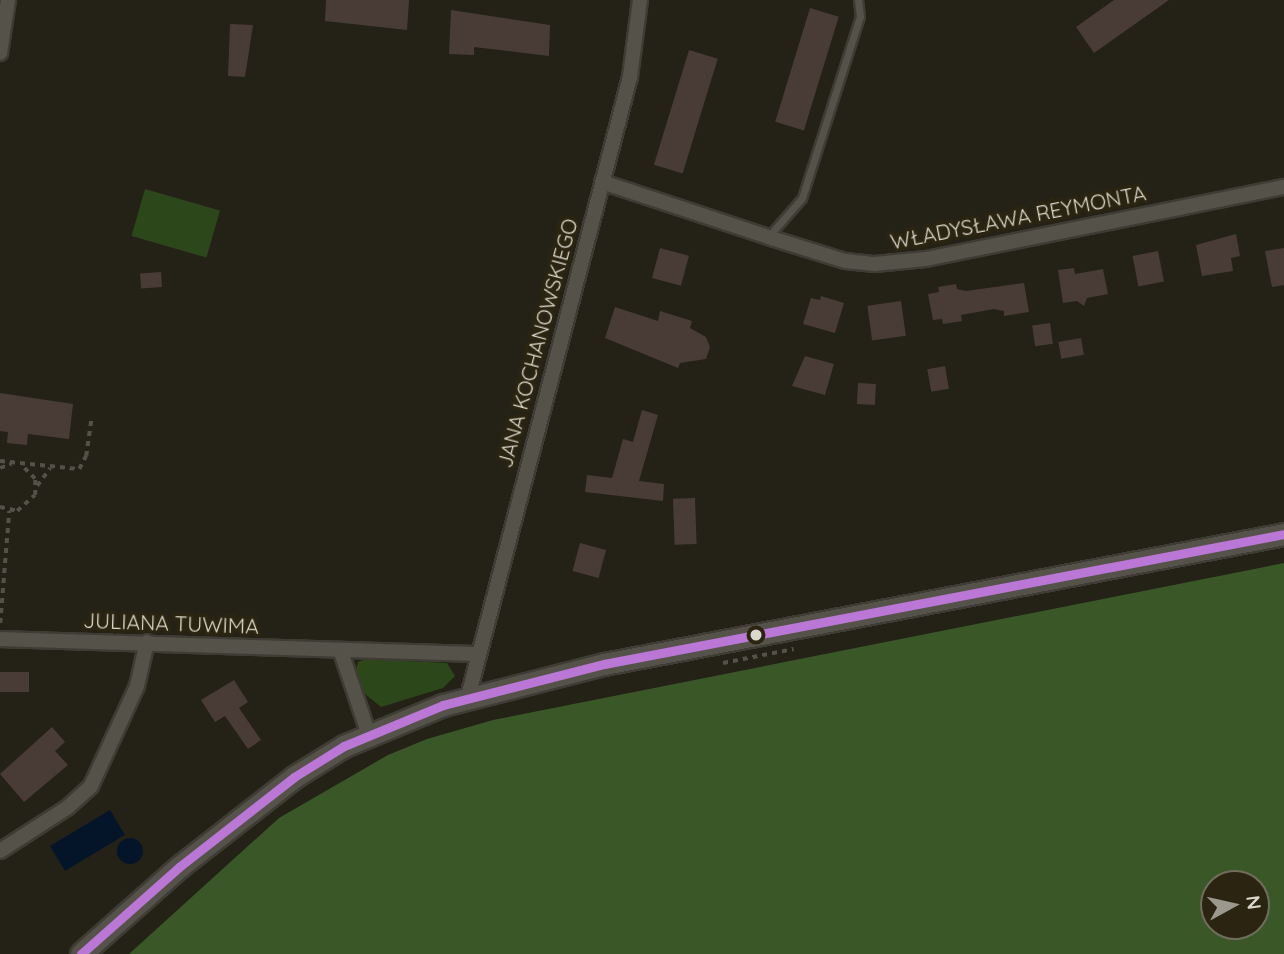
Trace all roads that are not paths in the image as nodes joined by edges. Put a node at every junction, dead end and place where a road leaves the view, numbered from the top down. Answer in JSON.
{"nodes":[{"id":1,"x":8,"y":0,"type":"edge"},
{"id":2,"x":640,"y":0,"type":"edge"},
{"id":3,"x":858,"y":0,"type":"edge"},
{"id":4,"x":0,"y":53,"type":"edge"},
{"id":5,"x":602,"y":182,"type":"junction"},
{"id":6,"x":1284,"y":187,"type":"edge"},
{"id":7,"x":768,"y":237,"type":"junction"},
{"id":8,"x":1284,"y":534,"type":"edge"},
{"id":9,"x":0,"y":639,"type":"edge"},
{"id":10,"x":148,"y":642,"type":"junction"},
{"id":11,"x":341,"y":652,"type":"junction"},
{"id":12,"x":477,"y":654,"type":"junction"},
{"id":13,"x":468,"y":697,"type":"junction"},
{"id":14,"x":369,"y":735,"type":"junction"},
{"id":15,"x":0,"y":851,"type":"edge"},
{"id":16,"x":81,"y":954,"type":"edge"}],
"edges":[{"from":1,"to":4,"type":"street"},
{"from":2,"to":5,"type":"street","name":"JANA KOCHANOWSKIEGO"},
{"from":3,"to":7,"type":"lane"},
{"from":5,"to":7,"type":"street","name":"WŁADYSŁAWA REYMONTA"},
{"from":5,"to":12,"type":"street","name":"JANA KOCHANOWSKIEGO"},
{"from":6,"to":7,"type":"street","name":"WŁADYSŁAWA REYMONTA"},
{"from":8,"to":13,"type":"main road"},
{"from":9,"to":10,"type":"street","name":"JULIANA TUWIMA"},
{"from":10,"to":11,"type":"street","name":"JULIANA TUWIMA"},
{"from":10,"to":15,"type":"street"},
{"from":11,"to":12,"type":"street","name":"JULIANA TUWIMA"},
{"from":11,"to":14,"type":"street"},
{"from":12,"to":13,"type":"street","name":"JANA KOCHANOWSKIEGO"},
{"from":13,"to":14,"type":"main road"},
{"from":14,"to":16,"type":"main road"}]}
